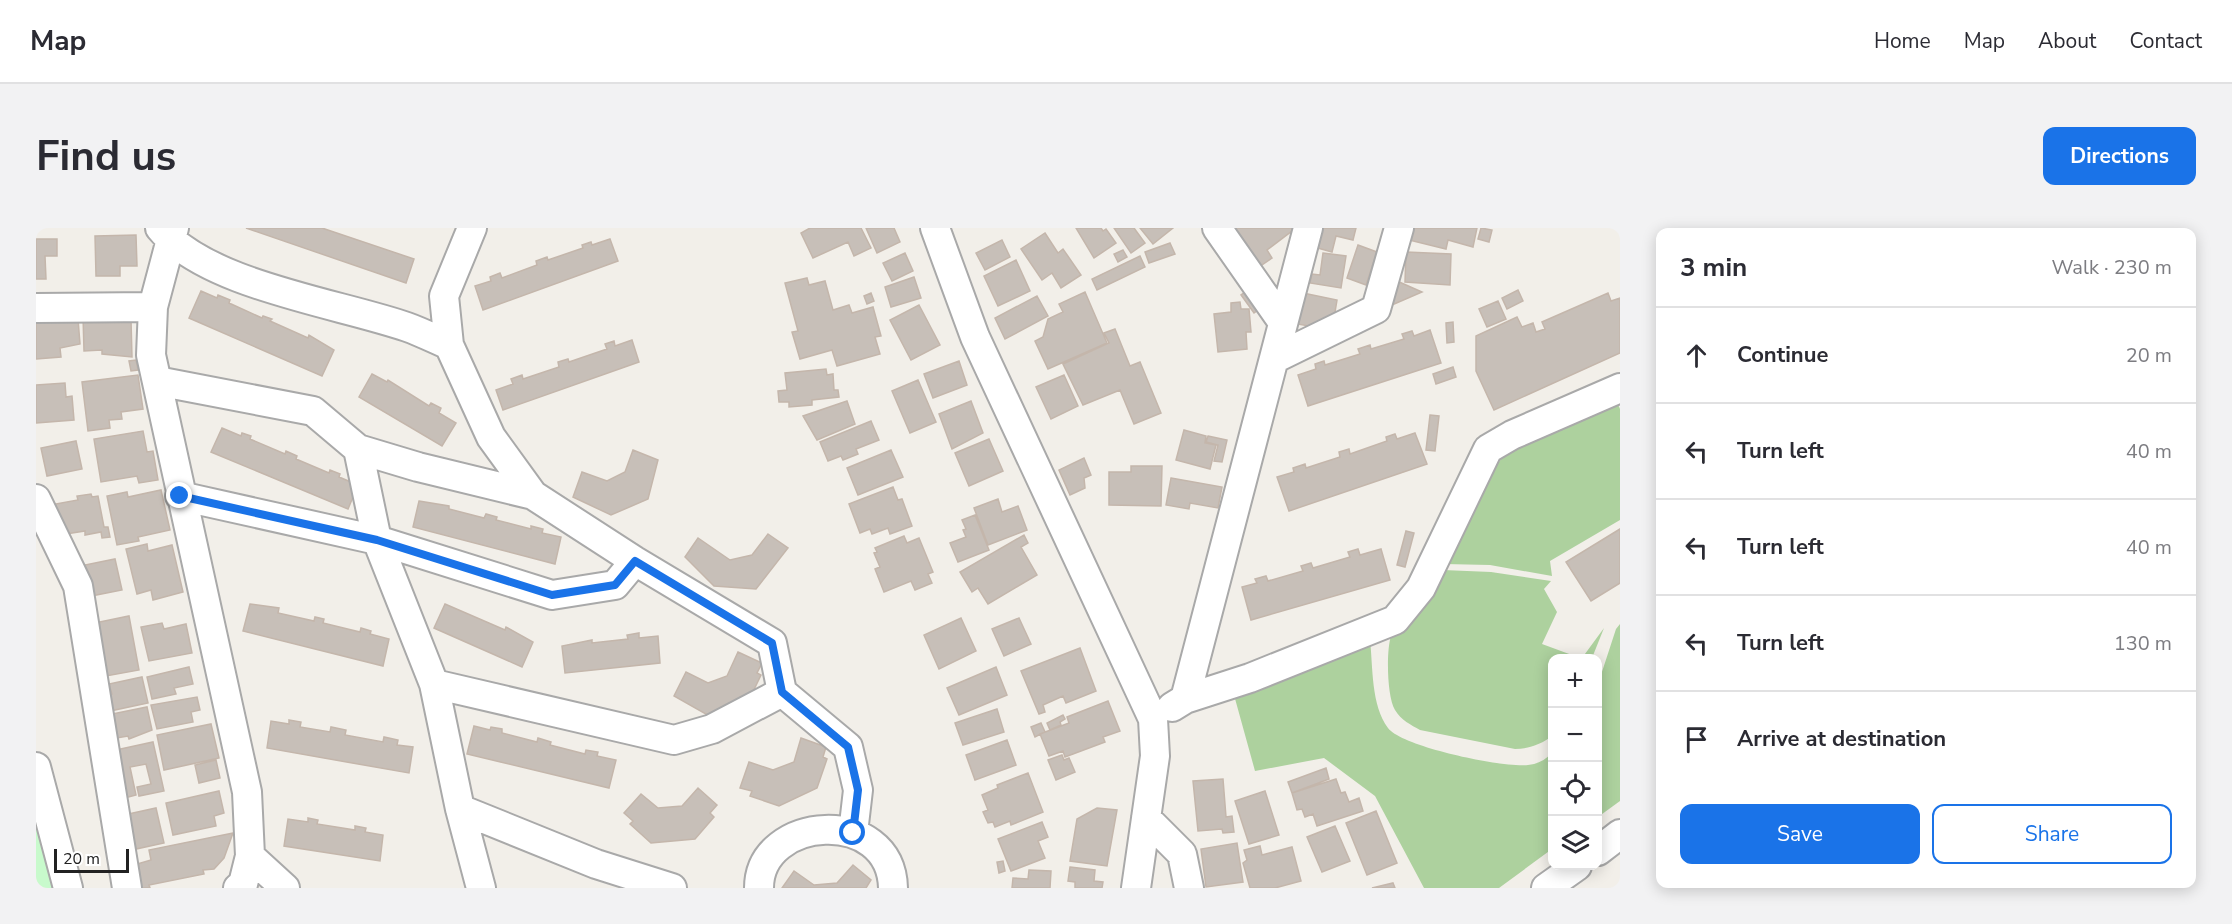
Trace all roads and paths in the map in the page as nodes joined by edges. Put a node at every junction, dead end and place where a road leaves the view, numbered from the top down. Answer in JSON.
{"nodes":[{"id":1,"x":472,"y":228,"type":"edge"},
{"id":2,"x":935,"y":228,"type":"edge"},
{"id":3,"x":1217,"y":228,"type":"edge"},
{"id":4,"x":1308,"y":228,"type":"edge"},
{"id":5,"x":1399,"y":228,"type":"edge"},
{"id":6,"x":168,"y":232,"type":"edge"},
{"id":7,"x":153,"y":307,"type":"junction"},
{"id":8,"x":36,"y":308,"type":"edge"},
{"id":9,"x":1282,"y":321,"type":"junction"},
{"id":10,"x":449,"y":345,"type":"junction"},
{"id":11,"x":1274,"y":359,"type":"junction"},
{"id":12,"x":157,"y":381,"type":"junction"},
{"id":13,"x":1620,"y":388,"type":"edge"},
{"id":14,"x":358,"y":449,"type":"junction"},
{"id":15,"x":533,"y":495,"type":"junction"},
{"id":16,"x":180,"y":496,"type":"junction"},
{"id":17,"x":36,"y":499,"type":"edge"},
{"id":18,"x":377,"y":540,"type":"junction"},
{"id":19,"x":635,"y":561,"type":"junction"},
{"id":20,"x":434,"y":684,"type":"junction"},
{"id":21,"x":782,"y":692,"type":"junction"},
{"id":22,"x":1185,"y":699,"type":"junction"},
{"id":23,"x":1153,"y":719,"type":"junction"},
{"id":24,"x":36,"y":767,"type":"edge"},
{"id":25,"x":460,"y":809,"type":"junction"},
{"id":26,"x":1146,"y":818,"type":"junction"},
{"id":27,"x":853,"y":833,"type":"junction"},
{"id":28,"x":1620,"y":834,"type":"edge"},
{"id":29,"x":1602,"y":847,"type":"edge"},
{"id":30,"x":249,"y":856,"type":"junction"},
{"id":31,"x":596,"y":864,"type":"junction"},
{"id":32,"x":1571,"y":870,"type":"edge"},
{"id":33,"x":69,"y":888,"type":"edge"},
{"id":34,"x":127,"y":888,"type":"edge"},
{"id":35,"x":238,"y":888,"type":"edge"},
{"id":36,"x":285,"y":888,"type":"edge"},
{"id":37,"x":481,"y":888,"type":"edge"},
{"id":38,"x":612,"y":888,"type":"edge"},
{"id":39,"x":672,"y":888,"type":"edge"},
{"id":40,"x":759,"y":888,"type":"edge"},
{"id":41,"x":893,"y":888,"type":"edge"},
{"id":42,"x":1136,"y":888,"type":"edge"},
{"id":43,"x":1189,"y":888,"type":"edge"},
{"id":44,"x":1546,"y":888,"type":"edge"}],
"edges":[{"from":1,"to":10,"type":"street"},
{"from":2,"to":23,"type":"street"},
{"from":3,"to":9,"type":"street"},
{"from":4,"to":9,"type":"street"},
{"from":5,"to":11,"type":"street"},
{"from":6,"to":7,"type":"street"},
{"from":6,"to":10,"type":"street"},
{"from":7,"to":8,"type":"street"},
{"from":7,"to":12,"type":"street"},
{"from":9,"to":11,"type":"street"},
{"from":10,"to":15,"type":"street"},
{"from":11,"to":22,"type":"street"},
{"from":12,"to":14,"type":"street"},
{"from":12,"to":16,"type":"street"},
{"from":13,"to":22,"type":"street"},
{"from":14,"to":15,"type":"street"},
{"from":14,"to":18,"type":"street"},
{"from":15,"to":19,"type":"street"},
{"from":16,"to":18,"type":"street"},
{"from":16,"to":30,"type":"street"},
{"from":17,"to":34,"type":"street"},
{"from":18,"to":19,"type":"street"},
{"from":18,"to":20,"type":"street"},
{"from":19,"to":21,"type":"street"},
{"from":20,"to":21,"type":"street"},
{"from":20,"to":25,"type":"street"},
{"from":21,"to":27,"type":"street"},
{"from":22,"to":23,"type":"street"},
{"from":23,"to":26,"type":"street"},
{"from":24,"to":33,"type":"street"},
{"from":25,"to":31,"type":"street"},
{"from":25,"to":37,"type":"street"},
{"from":26,"to":42,"type":"street"},
{"from":26,"to":43,"type":"street"},
{"from":27,"to":40,"type":"street"},
{"from":27,"to":41,"type":"street"},
{"from":28,"to":29,"type":"street"},
{"from":30,"to":35,"type":"street"},
{"from":30,"to":36,"type":"street"},
{"from":31,"to":38,"type":"street"},
{"from":31,"to":39,"type":"street"},
{"from":32,"to":44,"type":"street"}]}
